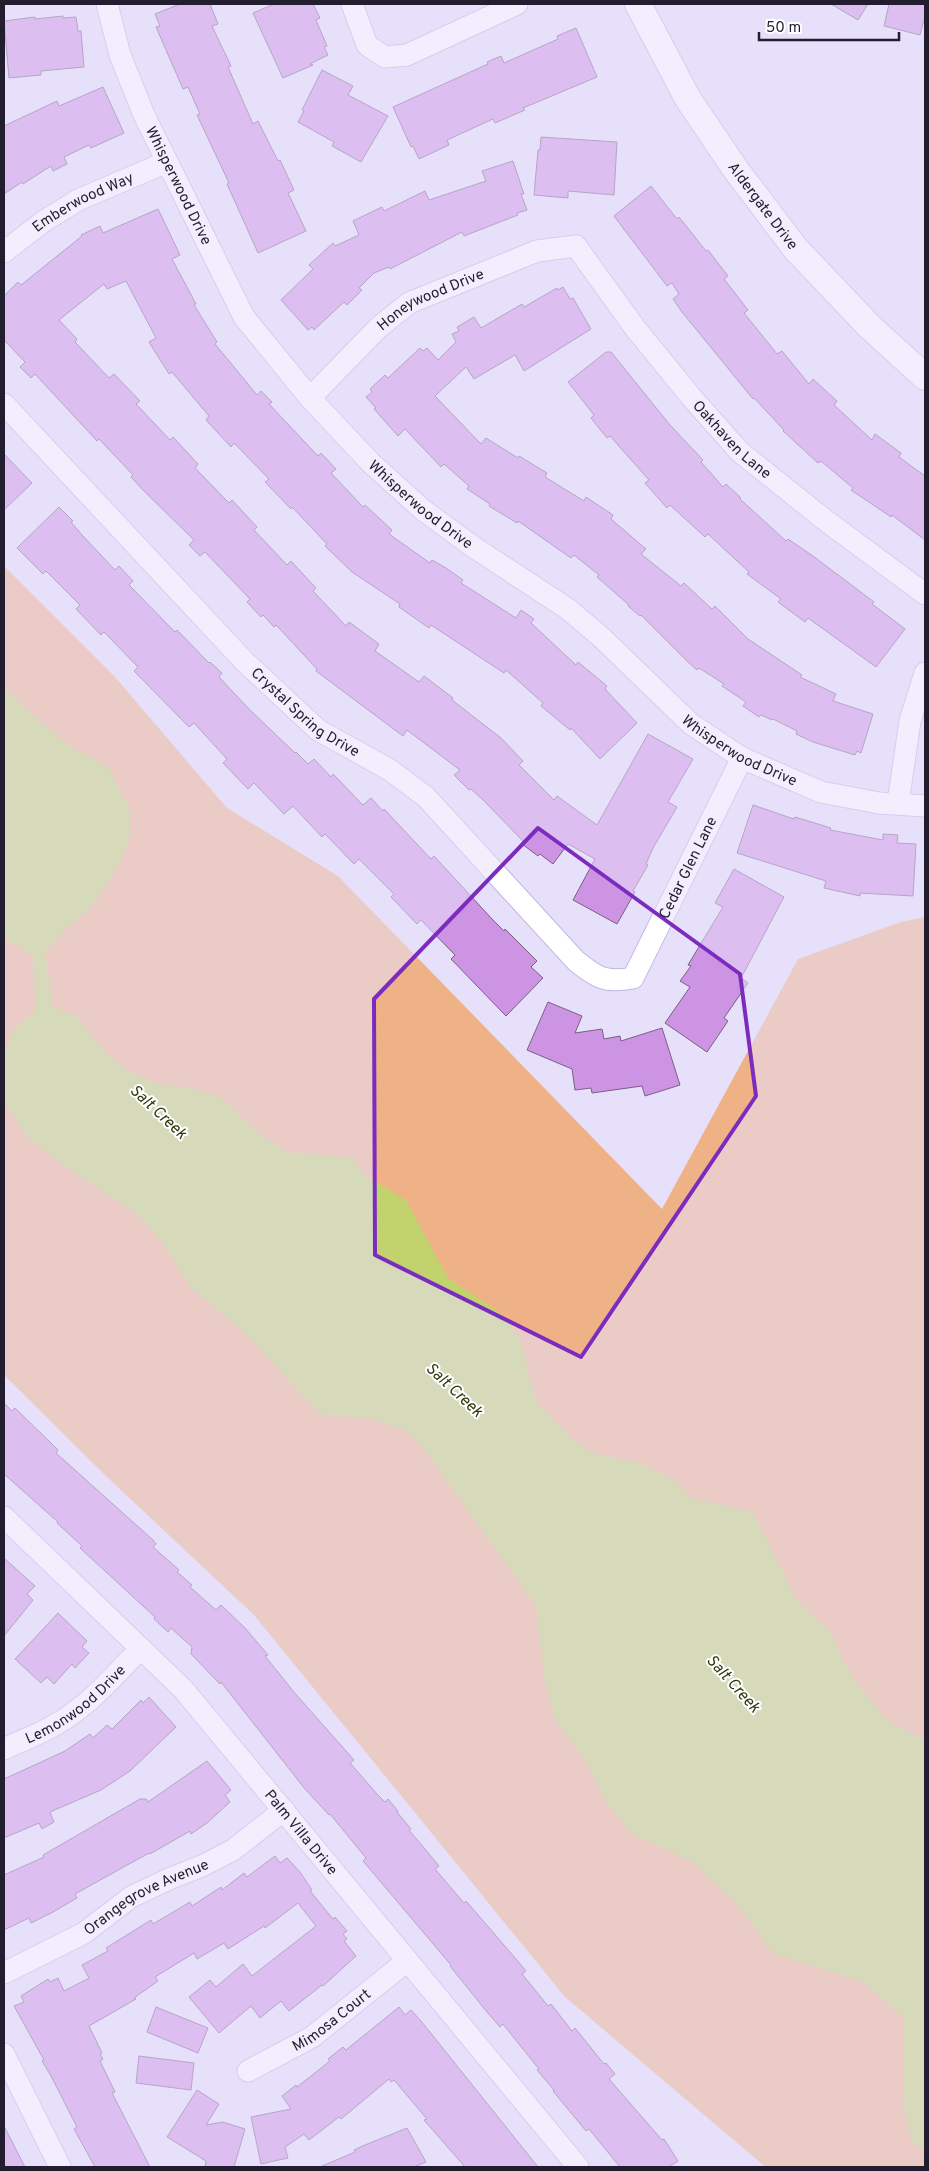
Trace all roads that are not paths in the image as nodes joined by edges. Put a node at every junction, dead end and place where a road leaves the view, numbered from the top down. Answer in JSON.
{"nodes":[{"id":1,"x":107,"y":4,"type":"edge"},
{"id":2,"x":352,"y":4,"type":"edge"},
{"id":3,"x":517,"y":4,"type":"edge"},
{"id":4,"x":638,"y":4,"type":"edge"},
{"id":5,"x":167,"y":162,"type":"junction"},
{"id":6,"x":576,"y":246,"type":"joint"},
{"id":7,"x":4,"y":252,"type":"edge"},
{"id":8,"x":925,"y":377,"type":"edge"},
{"id":9,"x":310,"y":398,"type":"junction"},
{"id":10,"x":4,"y":404,"type":"edge"},
{"id":11,"x":925,"y":594,"type":"edge"},
{"id":12,"x":925,"y":673,"type":"edge"},
{"id":13,"x":742,"y":758,"type":"junction"},
{"id":14,"x":898,"y":804,"type":"junction"},
{"id":15,"x":925,"y":806,"type":"edge"},
{"id":16,"x":633,"y":978,"type":"joint"},
{"id":17,"x":4,"y":1517,"type":"edge"},
{"id":18,"x":140,"y":1649,"type":"junction"},
{"id":19,"x":4,"y":1749,"type":"edge"},
{"id":20,"x":284,"y":1810,"type":"junction"},
{"id":21,"x":407,"y":1961,"type":"junction"},
{"id":22,"x":4,"y":1973,"type":"edge"},
{"id":23,"x":4,"y":2054,"type":"edge"},
{"id":24,"x":248,"y":2071,"type":"dead end"},
{"id":25,"x":60,"y":2167,"type":"edge"},
{"id":26,"x":578,"y":2167,"type":"edge"}],
"edges":[{"from":1,"to":5,"type":"street","name":"Whisperwood Drive"},
{"from":2,"to":3,"type":"street"},
{"from":4,"to":8,"type":"street","name":"Aldergate Drive"},
{"from":5,"to":7,"type":"street","name":"Emberwood Way"},
{"from":5,"to":9,"type":"street","name":"Whisperwood Drive"},
{"from":6,"to":9,"type":"street","name":"Honeywood Drive"},
{"from":6,"to":11,"type":"street","name":"Oakhaven Lane"},
{"from":9,"to":13,"type":"street","name":"Whisperwood Drive"},
{"from":10,"to":16,"type":"street","name":"Crystal Spring Drive"},
{"from":12,"to":14,"type":"street"},
{"from":13,"to":14,"type":"street","name":"Whisperwood Drive"},
{"from":13,"to":16,"type":"street","name":"Cedar Glen Lane"},
{"from":14,"to":15,"type":"street","name":"Whisperwood Drive"},
{"from":17,"to":18,"type":"street","name":"Palm Villa Drive"},
{"from":18,"to":19,"type":"street","name":"Lemonwood Drive"},
{"from":18,"to":20,"type":"street","name":"Palm Villa Drive"},
{"from":20,"to":21,"type":"street","name":"Palm Villa Drive"},
{"from":20,"to":22,"type":"street","name":"Orangegrove Avenue"},
{"from":21,"to":24,"type":"street","name":"Mimosa Court"},
{"from":21,"to":26,"type":"street","name":"Palm Villa Drive"},
{"from":23,"to":25,"type":"street"}]}
